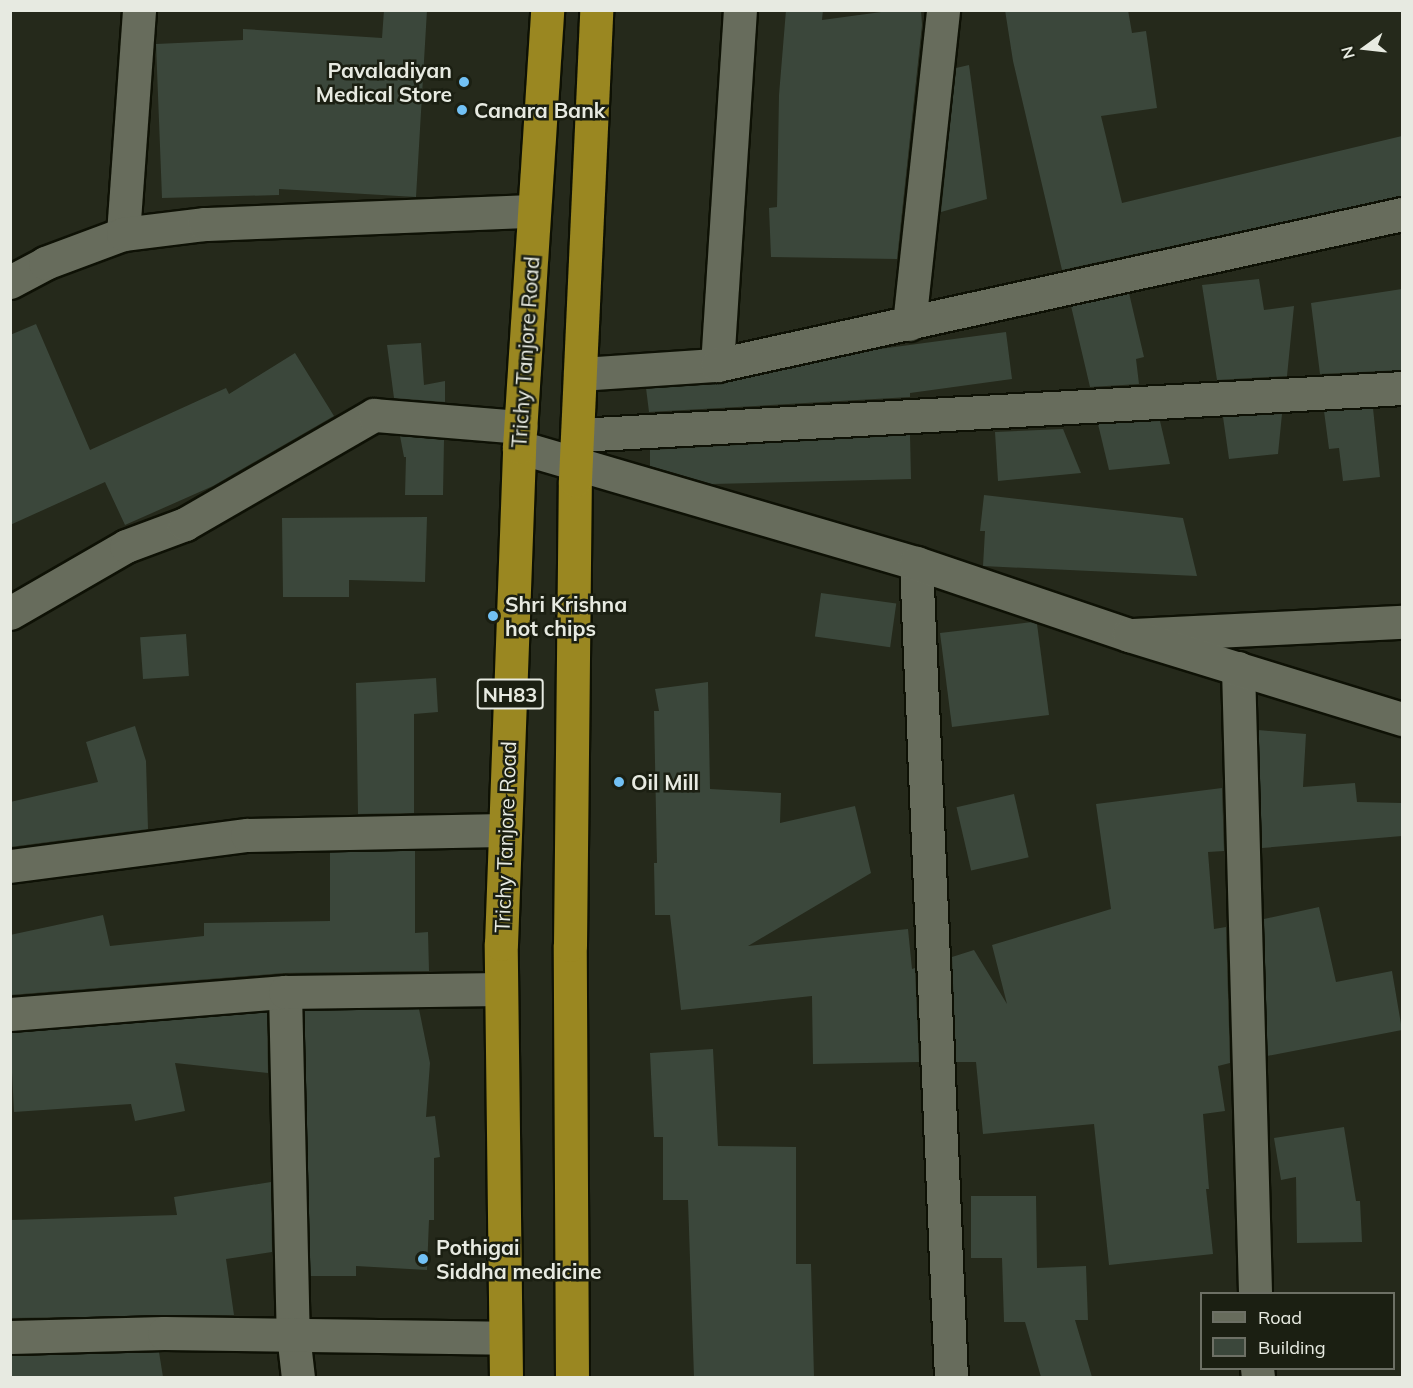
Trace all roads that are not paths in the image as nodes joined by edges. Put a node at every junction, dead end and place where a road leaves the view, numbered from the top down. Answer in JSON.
{"nodes":[{"id":1,"x":139,"y":10,"type":"edge"},
{"id":2,"x":547,"y":10,"type":"edge"},
{"id":3,"x":596,"y":10,"type":"edge"},
{"id":4,"x":740,"y":10,"type":"edge"},
{"id":5,"x":943,"y":10,"type":"edge"},
{"id":6,"x":534,"y":211,"type":"junction"},
{"id":7,"x":1402,"y":214,"type":"edge"},
{"id":8,"x":123,"y":234,"type":"junction"},
{"id":9,"x":10,"y":282,"type":"edge"},
{"id":10,"x":909,"y":324,"type":"junction"},
{"id":11,"x":717,"y":365,"type":"junction"},
{"id":12,"x":580,"y":374,"type":"junction"},
{"id":13,"x":1402,"y":388,"type":"edge"},
{"id":14,"x":520,"y":437,"type":"junction"},
{"id":15,"x":577,"y":450,"type":"junction"},
{"id":16,"x":916,"y":563,"type":"junction"},
{"id":17,"x":10,"y":613,"type":"edge"},
{"id":18,"x":1402,"y":622,"type":"edge"},
{"id":19,"x":1129,"y":635,"type":"junction"},
{"id":20,"x":1238,"y":668,"type":"junction"},
{"id":21,"x":1402,"y":719,"type":"edge"},
{"id":22,"x":505,"y":830,"type":"junction"},
{"id":23,"x":10,"y":866,"type":"edge"},
{"id":24,"x":501,"y":989,"type":"junction"},
{"id":25,"x":285,"y":992,"type":"junction"},
{"id":26,"x":10,"y":1014,"type":"edge"},
{"id":27,"x":1255,"y":1292,"type":"edge"},
{"id":28,"x":293,"y":1334,"type":"junction"},
{"id":29,"x":10,"y":1337,"type":"edge"},
{"id":30,"x":504,"y":1338,"type":"junction"},
{"id":31,"x":298,"y":1377,"type":"edge"},
{"id":32,"x":506,"y":1377,"type":"edge"},
{"id":33,"x":572,"y":1377,"type":"edge"},
{"id":34,"x":951,"y":1377,"type":"edge"}],
"edges":[{"from":1,"to":8,"type":"street"},
{"from":2,"to":6,"type":"highway","name":"Trichy Tanjore Road","number":"NH83"},
{"from":3,"to":12,"type":"highway","number":"NH83"},
{"from":4,"to":11,"type":"street"},
{"from":5,"to":10,"type":"street"},
{"from":6,"to":8,"type":"street"},
{"from":6,"to":14,"type":"highway","name":"Trichy Tanjore Road","number":"NH83"},
{"from":7,"to":10,"type":"street"},
{"from":8,"to":9,"type":"street"},
{"from":10,"to":11,"type":"street"},
{"from":11,"to":12,"type":"street"},
{"from":12,"to":15,"type":"highway","number":"NH83"},
{"from":13,"to":15,"type":"street"},
{"from":14,"to":15,"type":"street"},
{"from":14,"to":17,"type":"street"},
{"from":14,"to":22,"type":"highway","name":"Trichy Tanjore Road","number":"NH83"},
{"from":15,"to":16,"type":"street"},
{"from":15,"to":33,"type":"highway","number":"NH83"},
{"from":16,"to":19,"type":"street"},
{"from":16,"to":34,"type":"street"},
{"from":18,"to":19,"type":"street"},
{"from":19,"to":20,"type":"street"},
{"from":20,"to":21,"type":"street"},
{"from":20,"to":27,"type":"street"},
{"from":22,"to":23,"type":"street"},
{"from":22,"to":24,"type":"highway","name":"Trichy Tanjore Road","number":"NH83"},
{"from":24,"to":25,"type":"street"},
{"from":24,"to":30,"type":"highway","name":"Trichy Tanjore Road","number":"NH83"},
{"from":25,"to":26,"type":"street"},
{"from":25,"to":28,"type":"street"},
{"from":28,"to":29,"type":"street"},
{"from":28,"to":30,"type":"street"},
{"from":28,"to":31,"type":"street"},
{"from":30,"to":32,"type":"highway","name":"Trichy Tanjore Road","number":"NH83"}]}
